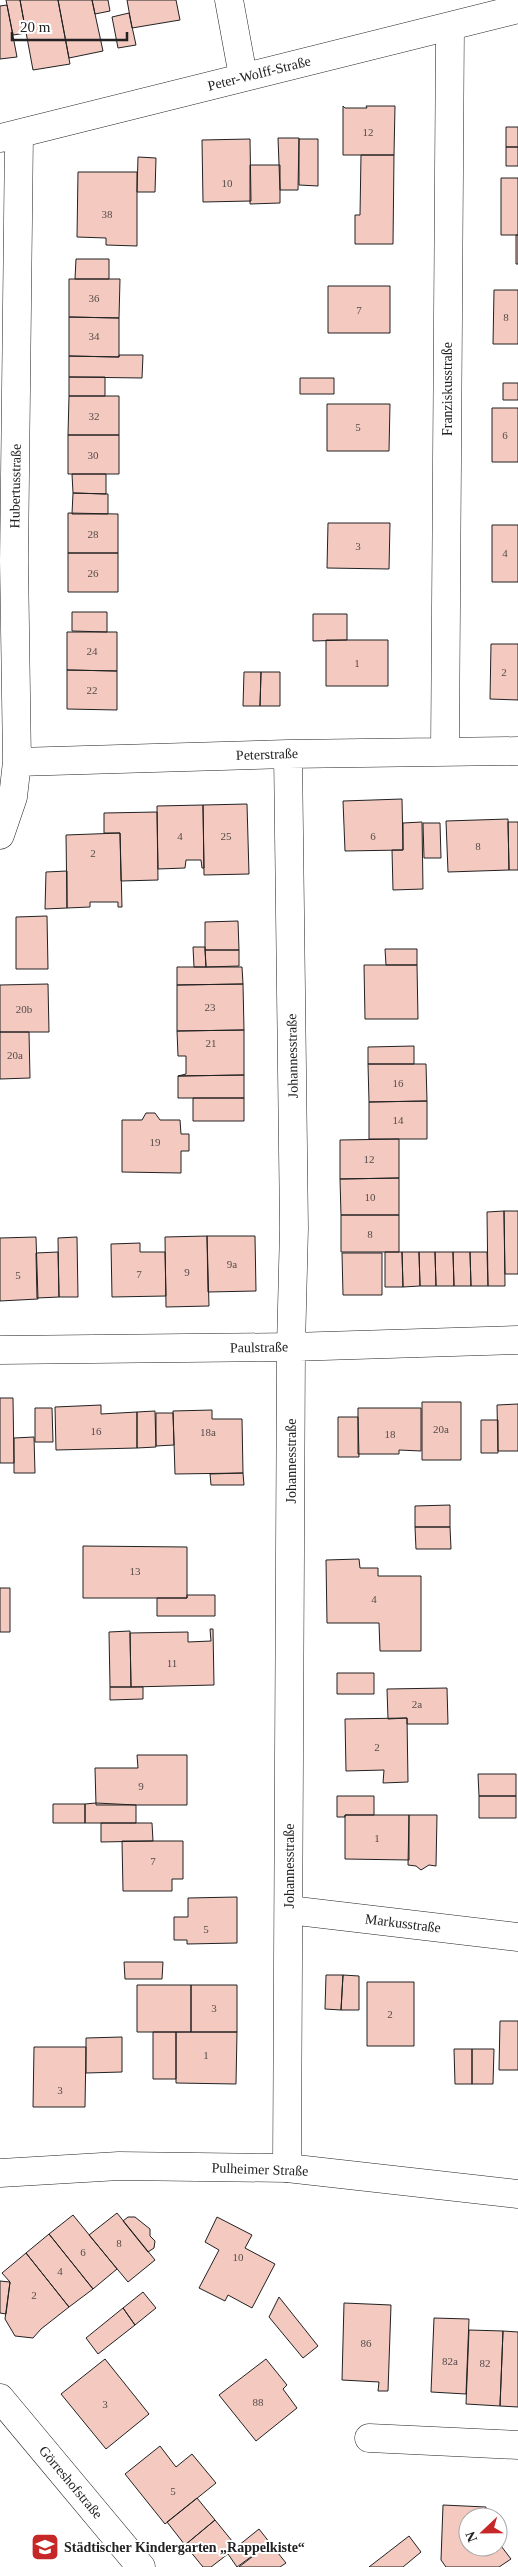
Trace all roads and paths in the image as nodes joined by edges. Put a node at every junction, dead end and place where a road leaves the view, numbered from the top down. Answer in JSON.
{"nodes":[{"id":1,"x":229,"y":0,"type":"edge"},
{"id":2,"x":518,"y":9,"type":"edge"},
{"id":3,"x":450,"y":27,"type":"junction"},
{"id":4,"x":243,"y":76,"type":"junction"},
{"id":5,"x":9,"y":137,"type":"edge"},
{"id":6,"x":7,"y":562,"type":"edge"},
{"id":7,"x":445,"y":751,"type":"junction"},
{"id":8,"x":518,"y":751,"type":"edge"},
{"id":9,"x":288,"y":754,"type":"junction"},
{"id":10,"x":17,"y":762,"type":"junction"},
{"id":11,"x":0,"y":835,"type":"edge"},
{"id":12,"x":518,"y":1340,"type":"edge"},
{"id":13,"x":291,"y":1347,"type":"junction"},
{"id":14,"x":0,"y":1350,"type":"edge"},
{"id":15,"x":289,"y":1910,"type":"junction"},
{"id":16,"x":518,"y":1937,"type":"edge"},
{"id":17,"x":287,"y":2168,"type":"junction"},
{"id":18,"x":0,"y":2173,"type":"edge"},
{"id":19,"x":518,"y":2194,"type":"edge"},
{"id":20,"x":0,"y":2398,"type":"edge"},
{"id":21,"x":369,"y":2438,"type":"dead end"},
{"id":22,"x":518,"y":2445,"type":"edge"},
{"id":23,"x":141,"y":2567,"type":"edge"}],
"edges":[{"from":1,"to":4,"type":"street"},
{"from":2,"to":3,"type":"street","name":"Peter-Wolff-Straße"},
{"from":3,"to":4,"type":"street","name":"Peter-Wolff-Straße"},
{"from":3,"to":7,"type":"street","name":"Franziskusstraße"},
{"from":4,"to":5,"type":"street","name":"Peter-Wolff-Straße"},
{"from":5,"to":6,"type":"street","name":"Hubertusstraße"},
{"from":6,"to":10,"type":"street","name":"Hubertusstraße"},
{"from":7,"to":8,"type":"street","name":"Peterstraße"},
{"from":7,"to":9,"type":"street","name":"Peterstraße"},
{"from":9,"to":10,"type":"street","name":"Peterstraße"},
{"from":9,"to":13,"type":"street","name":"Johannesstraße"},
{"from":10,"to":11,"type":"street","name":"Hubertusstraße"},
{"from":12,"to":13,"type":"street","name":"Paulstraße"},
{"from":13,"to":14,"type":"street","name":"Paulstraße"},
{"from":13,"to":15,"type":"street","name":"Johannesstraße"},
{"from":15,"to":16,"type":"street","name":"Markusstraße"},
{"from":15,"to":17,"type":"street","name":"Johannesstraße"},
{"from":17,"to":18,"type":"street","name":"Pulheimer Straße"},
{"from":17,"to":19,"type":"street","name":"Pulheimer Straße"},
{"from":20,"to":23,"type":"street","name":"Görreshofstraße"},
{"from":21,"to":22,"type":"street"}]}
